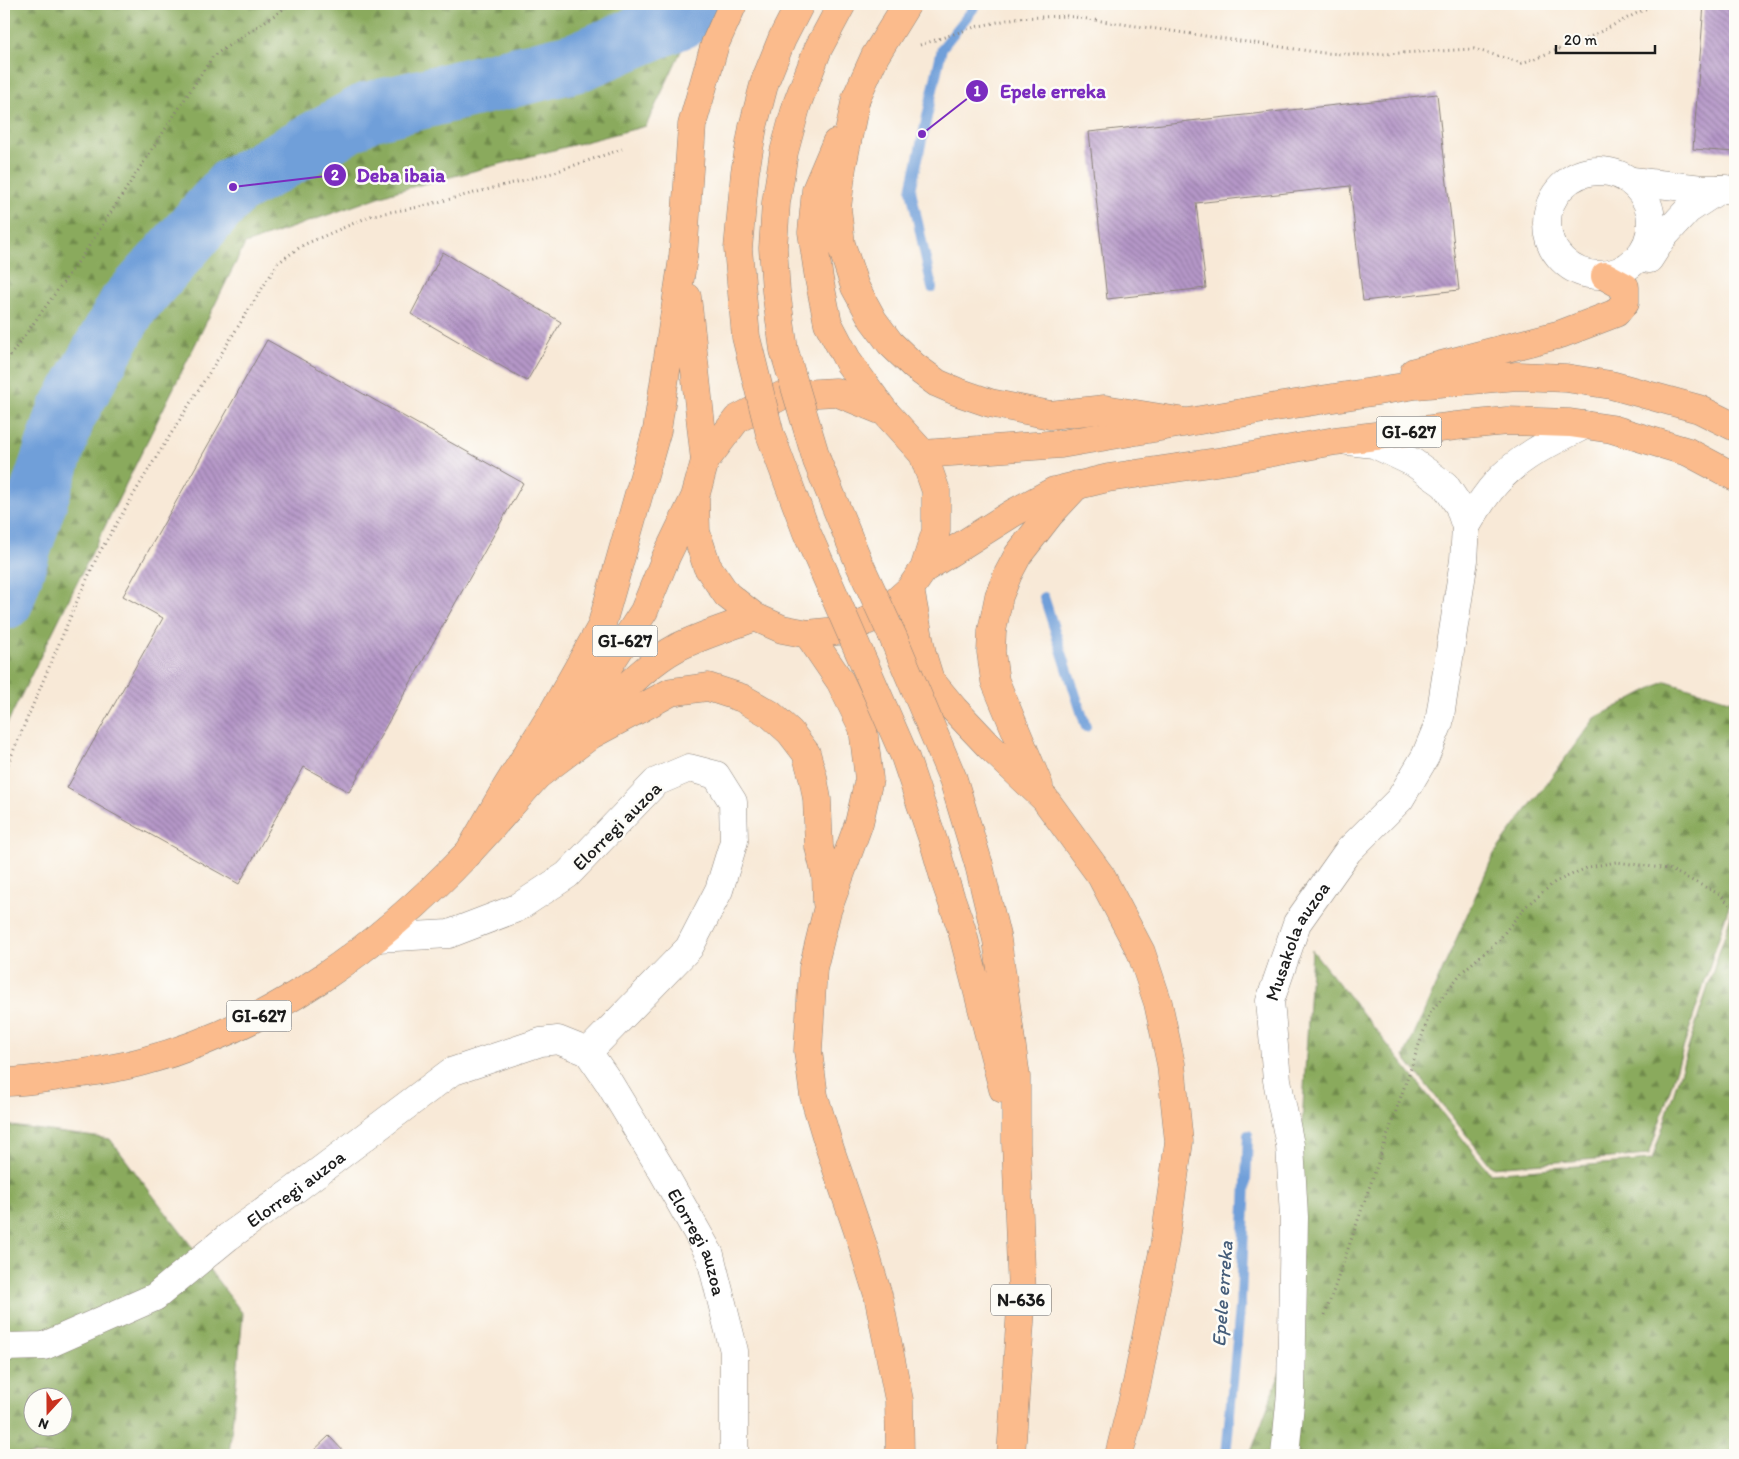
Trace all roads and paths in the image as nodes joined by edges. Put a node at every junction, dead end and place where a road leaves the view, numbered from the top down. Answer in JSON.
{"nodes":[{"id":1,"x":291,"y":4,"type":"edge"},
{"id":2,"x":733,"y":4,"type":"edge"},
{"id":3,"x":800,"y":4,"type":"edge"},
{"id":4,"x":842,"y":4,"type":"edge"},
{"id":5,"x":908,"y":4,"type":"edge"},
{"id":6,"x":1655,"y":4,"type":"edge"},
{"id":7,"x":918,"y":46,"type":"dead end"},
{"id":8,"x":856,"y":98,"type":"junction"},
{"id":9,"x":622,"y":150,"type":"dead end"},
{"id":10,"x":1632,"y":181,"type":"junction"},
{"id":11,"x":1728,"y":189,"type":"edge"},
{"id":12,"x":683,"y":258,"type":"junction"},
{"id":13,"x":1605,"y":276,"type":"junction"},
{"id":14,"x":1625,"y":302,"type":"junction"},
{"id":15,"x":4,"y":364,"type":"edge"},
{"id":16,"x":1276,"y":406,"type":"junction"},
{"id":17,"x":885,"y":412,"type":"junction"},
{"id":18,"x":1185,"y":422,"type":"junction"},
{"id":19,"x":1585,"y":425,"type":"junction"},
{"id":20,"x":1735,"y":427,"type":"edge"},
{"id":21,"x":1344,"y":440,"type":"junction"},
{"id":22,"x":923,"y":454,"type":"junction"},
{"id":23,"x":705,"y":461,"type":"junction"},
{"id":24,"x":1735,"y":477,"type":"edge"},
{"id":25,"x":1078,"y":485,"type":"junction"},
{"id":26,"x":695,"y":497,"type":"junction"},
{"id":27,"x":1466,"y":527,"type":"junction"},
{"id":28,"x":917,"y":579,"type":"junction"},
{"id":29,"x":755,"y":617,"type":"junction"},
{"id":30,"x":808,"y":634,"type":"junction"},
{"id":31,"x":4,"y":773,"type":"edge"},
{"id":32,"x":538,"y":775,"type":"junction"},
{"id":33,"x":1045,"y":799,"type":"junction"},
{"id":34,"x":468,"y":854,"type":"junction"},
{"id":35,"x":1735,"y":909,"type":"edge"},
{"id":36,"x":827,"y":911,"type":"junction"},
{"id":37,"x":377,"y":938,"type":"junction"},
{"id":38,"x":588,"y":1052,"type":"junction"},
{"id":39,"x":4,"y":1082,"type":"edge"},
{"id":40,"x":1016,"y":1144,"type":"junction"},
{"id":41,"x":1324,"y":1318,"type":"dead end"},
{"id":42,"x":4,"y":1347,"type":"edge"},
{"id":43,"x":734,"y":1455,"type":"edge"},
{"id":44,"x":900,"y":1455,"type":"edge"},
{"id":45,"x":1011,"y":1455,"type":"edge"},
{"id":46,"x":1119,"y":1455,"type":"edge"},
{"id":47,"x":1285,"y":1455,"type":"edge"}],
"edges":[{"from":1,"to":15,"type":"path"},
{"from":2,"to":12,"type":"main road","bridge":true},
{"from":3,"to":40,"type":"main road","bridge":true},
{"from":4,"to":40,"type":"main road","bridge":true},
{"from":5,"to":8,"type":"main road","bridge":true},
{"from":6,"to":7,"type":"path"},
{"from":8,"to":17,"type":"main road"},
{"from":8,"to":18,"type":"main road"},
{"from":9,"to":31,"type":"path"},
{"from":10,"to":11,"type":"street"},
{"from":10,"to":13,"type":"street"},
{"from":10,"to":13,"type":"street"},
{"from":11,"to":14,"type":"street"},
{"from":12,"to":23,"type":"main road"},
{"from":12,"to":34,"type":"main road"},
{"from":13,"to":14,"type":"main road"},
{"from":14,"to":16,"type":"main road"},
{"from":16,"to":18,"type":"main road","number":"GI-627"},
{"from":16,"to":20,"type":"main road","number":"GI-627"},
{"from":17,"to":22,"type":"main road","number":"GI-627"},
{"from":17,"to":23,"type":"main road","number":"GI-627"},
{"from":18,"to":22,"type":"main road","number":"GI-627"},
{"from":19,"to":21,"type":"main road","number":"GI-627"},
{"from":19,"to":24,"type":"main road","number":"GI-627"},
{"from":19,"to":27,"type":"street"},
{"from":21,"to":25,"type":"main road","number":"GI-627"},
{"from":21,"to":27,"type":"street"},
{"from":22,"to":28,"type":"main road","number":"GI-627"},
{"from":23,"to":26,"type":"main road","number":"GI-627"},
{"from":25,"to":28,"type":"main road","number":"GI-627"},
{"from":25,"to":33,"type":"main road"},
{"from":26,"to":29,"type":"main road","number":"GI-627"},
{"from":26,"to":32,"type":"main road","number":"GI-627"},
{"from":27,"to":47,"type":"street","name":"Musakola auzoa"},
{"from":28,"to":30,"type":"main road","number":"GI-627"},
{"from":28,"to":33,"type":"main road"},
{"from":29,"to":30,"type":"main road","number":"GI-627"},
{"from":29,"to":32,"type":"main road","number":"GI-627"},
{"from":30,"to":36,"type":"main road"},
{"from":32,"to":34,"type":"main road","number":"GI-627"},
{"from":32,"to":36,"type":"main road"},
{"from":33,"to":46,"type":"main road"},
{"from":34,"to":37,"type":"main road","number":"GI-627"},
{"from":35,"to":41,"type":"path"},
{"from":36,"to":44,"type":"main road"},
{"from":37,"to":38,"type":"street","name":"Elorregi auzoa"},
{"from":37,"to":39,"type":"main road","number":"GI-627"},
{"from":38,"to":42,"type":"street","name":"Elorregi auzoa"},
{"from":38,"to":43,"type":"street","name":"Elorregi auzoa"},
{"from":40,"to":45,"type":"main road","number":"N-636"}]}
